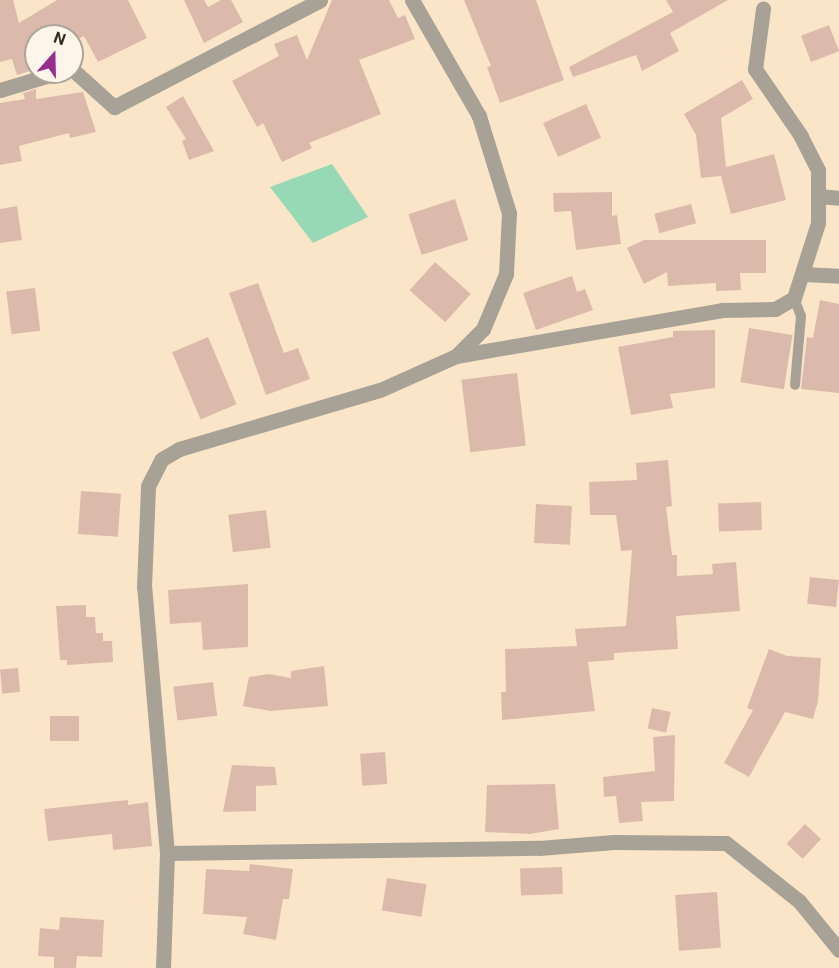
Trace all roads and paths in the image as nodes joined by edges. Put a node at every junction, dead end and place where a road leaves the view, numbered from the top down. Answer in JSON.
{"nodes":[{"id":1,"x":320,"y":0,"type":"edge"},
{"id":2,"x":412,"y":0,"type":"edge"},
{"id":3,"x":763,"y":9,"type":"dead end"},
{"id":4,"x":84,"y":80,"type":"edge"},
{"id":5,"x":24,"y":83,"type":"edge"},
{"id":6,"x":0,"y":90,"type":"edge"},
{"id":7,"x":818,"y":196,"type":"junction"},
{"id":8,"x":839,"y":198,"type":"edge"},
{"id":9,"x":803,"y":274,"type":"junction"},
{"id":10,"x":839,"y":276,"type":"edge"},
{"id":11,"x":794,"y":298,"type":"junction"},
{"id":12,"x":456,"y":356,"type":"junction"},
{"id":13,"x":795,"y":385,"type":"dead end"},
{"id":14,"x":167,"y":853,"type":"junction"},
{"id":15,"x":839,"y":950,"type":"edge"},
{"id":16,"x":163,"y":968,"type":"edge"}],
"edges":[{"from":1,"to":4,"type":"street"},
{"from":2,"to":12,"type":"street"},
{"from":3,"to":7,"type":"street"},
{"from":5,"to":6,"type":"street"},
{"from":7,"to":8,"type":"street"},
{"from":7,"to":9,"type":"street"},
{"from":9,"to":10,"type":"street"},
{"from":9,"to":11,"type":"street"},
{"from":11,"to":12,"type":"street"},
{"from":11,"to":13,"type":"lane"},
{"from":12,"to":14,"type":"street"},
{"from":14,"to":15,"type":"street"},
{"from":14,"to":16,"type":"street"}]}
